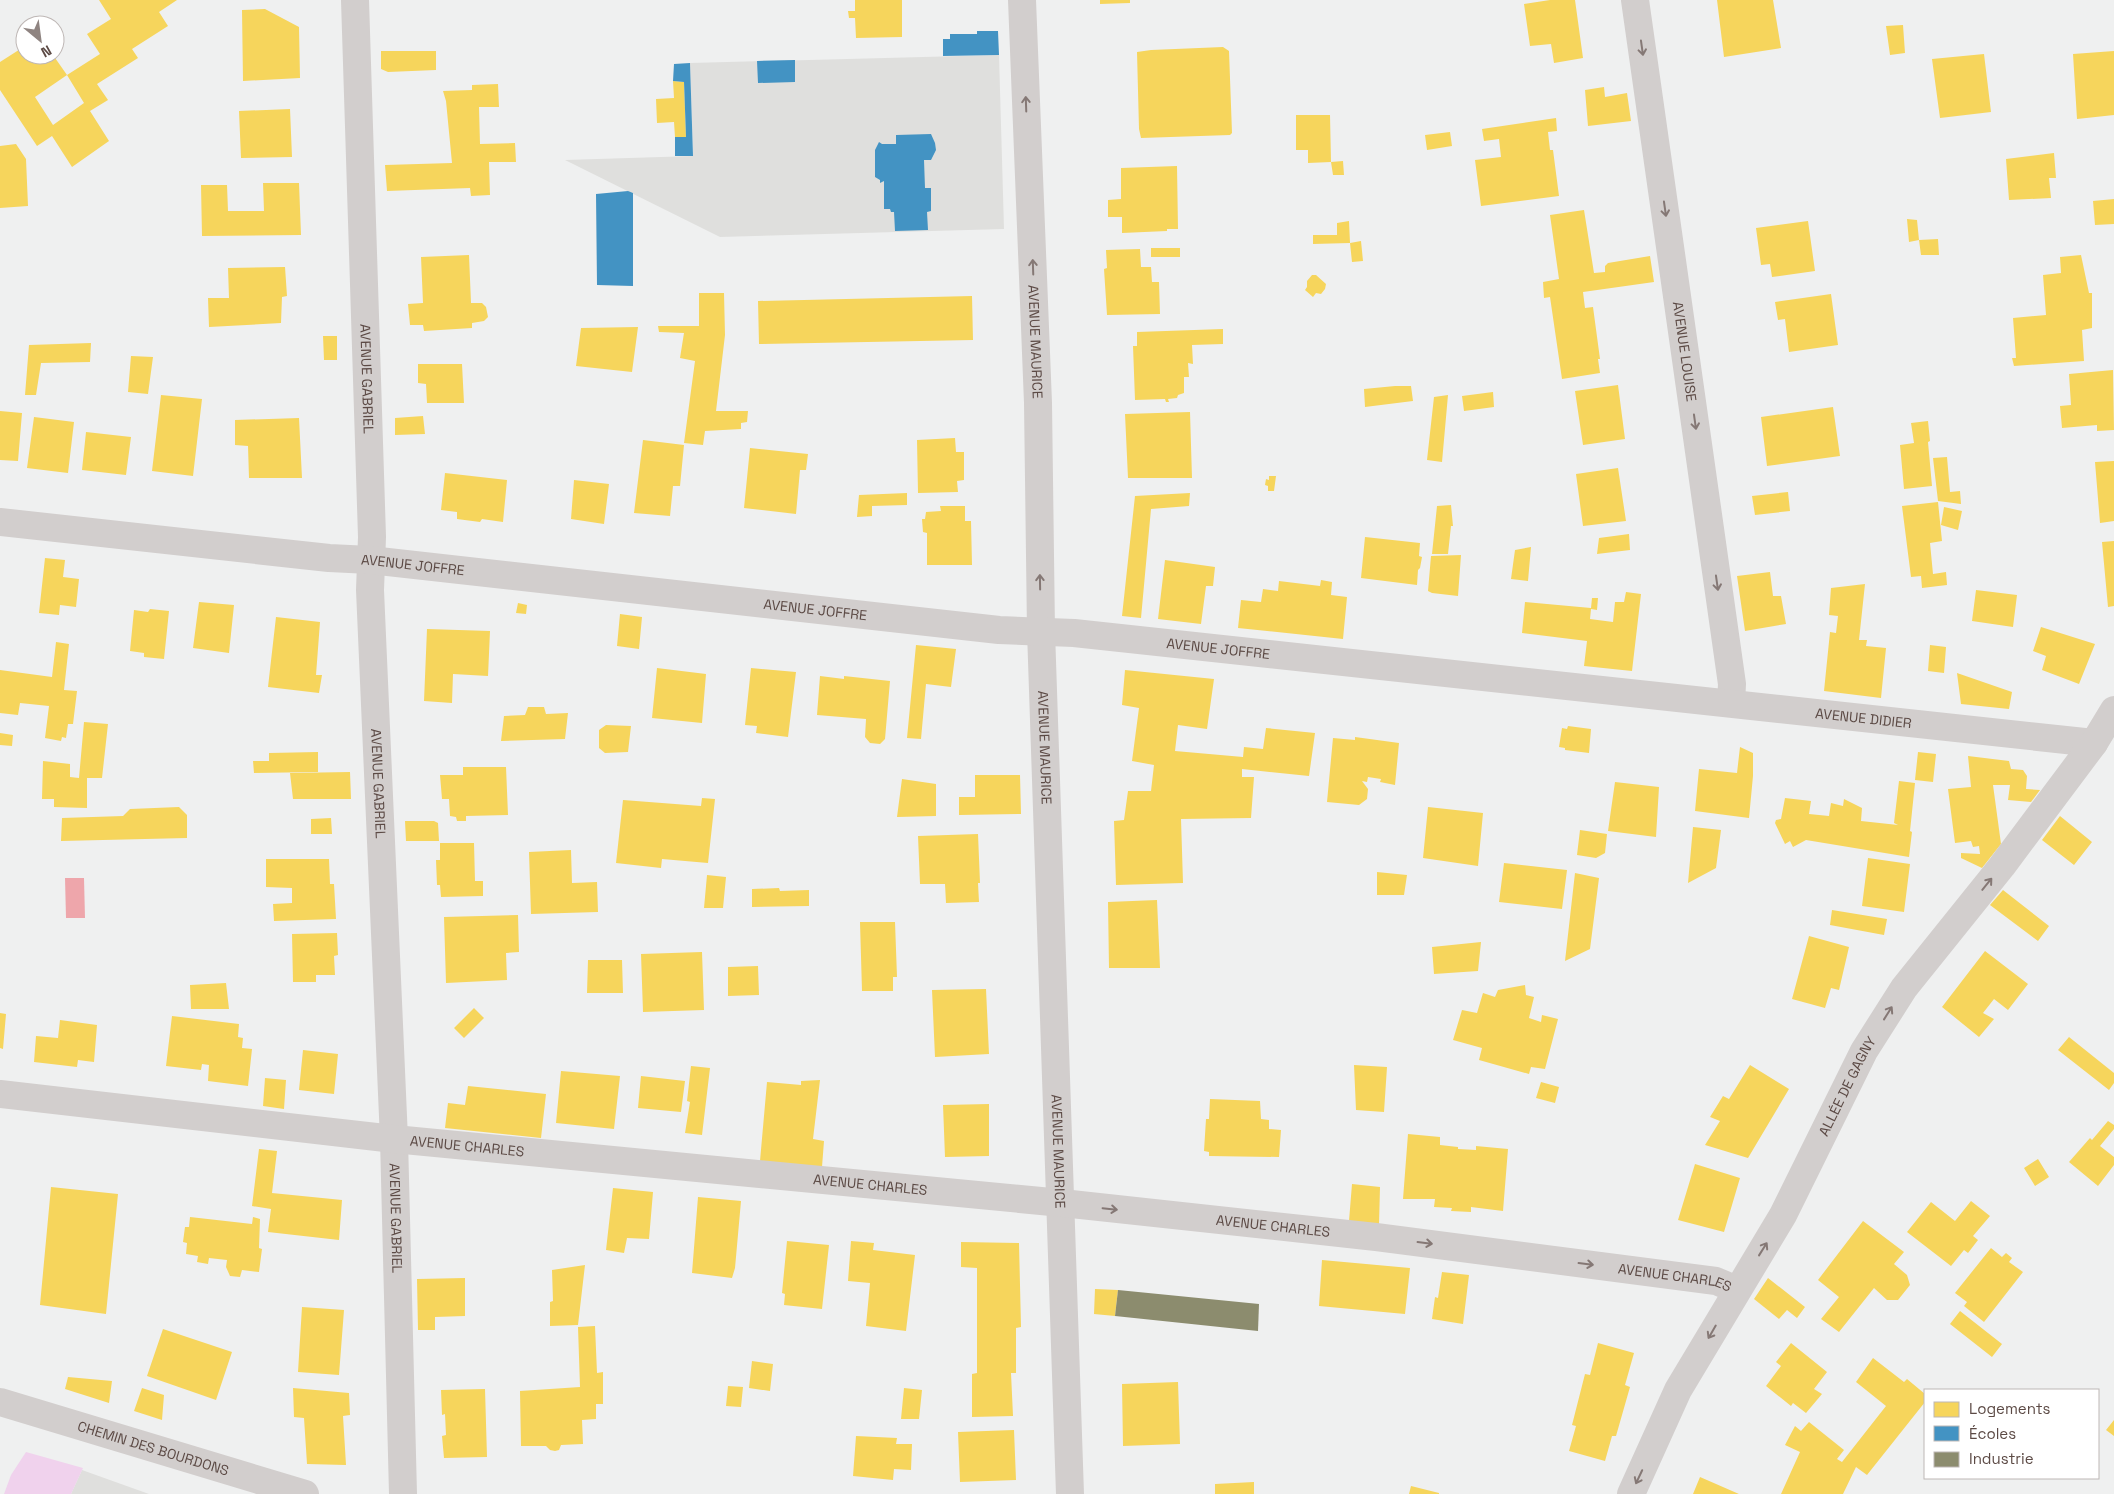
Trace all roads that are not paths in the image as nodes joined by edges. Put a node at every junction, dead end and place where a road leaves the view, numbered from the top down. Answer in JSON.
{"nodes":[{"id":1,"x":355,"y":0,"type":"edge"},
{"id":2,"x":1022,"y":0,"type":"edge"},
{"id":3,"x":1635,"y":0,"type":"edge"},
{"id":4,"x":0,"y":522,"type":"edge"},
{"id":5,"x":370,"y":560,"type":"junction"},
{"id":6,"x":1041,"y":631,"type":"junction"},
{"id":7,"x":1632,"y":693,"type":"joint"},
{"id":8,"x":1731,"y":703,"type":"junction"},
{"id":9,"x":2114,"y":710,"type":"edge"},
{"id":10,"x":2094,"y":743,"type":"junction"},
{"id":11,"x":0,"y":1094,"type":"edge"},
{"id":12,"x":394,"y":1139,"type":"junction"},
{"id":13,"x":1062,"y":1203,"type":"junction"},
{"id":14,"x":1737,"y":1290,"type":"junction"},
{"id":15,"x":0,"y":1402,"type":"edge"},
{"id":16,"x":305,"y":1494,"type":"edge"},
{"id":17,"x":403,"y":1494,"type":"edge"},
{"id":18,"x":1070,"y":1494,"type":"edge"},
{"id":19,"x":1631,"y":1494,"type":"edge"}],
"edges":[{"from":1,"to":5,"type":"street","name":"AVENUE GABRIEL"},
{"from":6,"to":2,"type":"street","name":"AVENUE MAURICE","one_way":true},
{"from":3,"to":8,"type":"street","name":"AVENUE LOUISE","one_way":true},
{"from":4,"to":5,"type":"street","name":"AVENUE JOFFRE"},
{"from":5,"to":6,"type":"street","name":"AVENUE JOFFRE"},
{"from":5,"to":12,"type":"street","name":"AVENUE GABRIEL"},
{"from":6,"to":7,"type":"street","name":"AVENUE JOFFRE"},
{"from":6,"to":13,"type":"street","name":"AVENUE MAURICE"},
{"from":7,"to":8,"type":"street","name":"AVENUE DIDIER"},
{"from":8,"to":10,"type":"street","name":"AVENUE DIDIER"},
{"from":9,"to":10,"type":"street","name":"ALLÉE DE GAGNY"},
{"from":14,"to":10,"type":"street","name":"ALLÉE DE GAGNY","one_way":true},
{"from":11,"to":12,"type":"street","name":"AVENUE CHARLES"},
{"from":12,"to":13,"type":"street","name":"AVENUE CHARLES"},
{"from":12,"to":17,"type":"street","name":"AVENUE GABRIEL"},
{"from":13,"to":14,"type":"street","name":"AVENUE CHARLES","one_way":true},
{"from":13,"to":18,"type":"street","name":"AVENUE MAURICE"},
{"from":14,"to":19,"type":"street","name":"ALLÉE DE GAGNY","one_way":true},
{"from":15,"to":16,"type":"street","name":"CHEMIN DES BOURDONS"}]}
